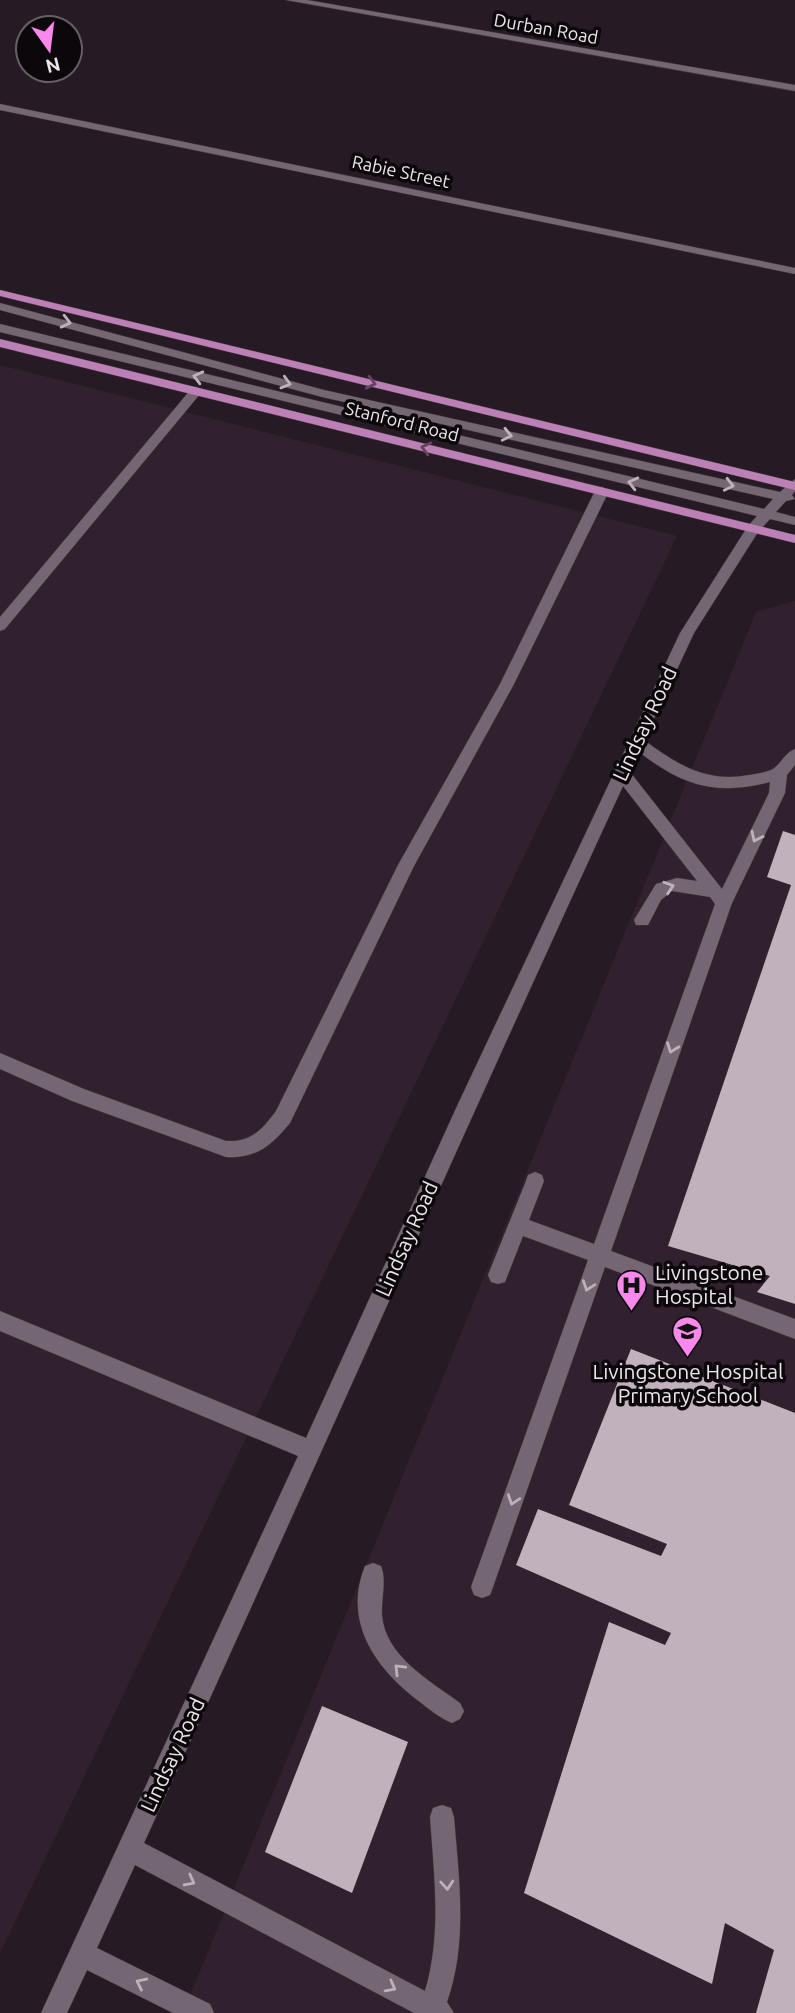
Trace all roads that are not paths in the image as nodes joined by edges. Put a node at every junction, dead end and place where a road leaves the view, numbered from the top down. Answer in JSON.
{"nodes":[{"id":1,"x":291,"y":0,"type":"edge"},
{"id":2,"x":795,"y":89,"type":"edge"},
{"id":3,"x":0,"y":107,"type":"edge"},
{"id":4,"x":795,"y":271,"type":"edge"},
{"id":5,"x":0,"y":293,"type":"edge"},
{"id":6,"x":0,"y":306,"type":"edge"},
{"id":7,"x":0,"y":328,"type":"edge"},
{"id":8,"x":0,"y":343,"type":"edge"},
{"id":9,"x":196,"y":391,"type":"junction"},
{"id":10,"x":795,"y":488,"type":"edge"},
{"id":11,"x":602,"y":491,"type":"junction"},
{"id":12,"x":781,"y":496,"type":"junction"},
{"id":13,"x":766,"y":515,"type":"junction"},
{"id":14,"x":795,"y":521,"type":"edge"},
{"id":15,"x":753,"y":528,"type":"junction"},
{"id":16,"x":795,"y":539,"type":"edge"},
{"id":17,"x":0,"y":626,"type":"edge"},
{"id":18,"x":636,"y":742,"type":"junction"},
{"id":19,"x":795,"y":755,"type":"edge"},
{"id":20,"x":622,"y":773,"type":"junction"},
{"id":21,"x":779,"y":774,"type":"junction"},
{"id":22,"x":718,"y":897,"type":"junction"},
{"id":23,"x":642,"y":920,"type":"dead end"},
{"id":24,"x":0,"y":1061,"type":"edge"},
{"id":25,"x":535,"y":1181,"type":"dead end"},
{"id":26,"x":516,"y":1224,"type":"junction"},
{"id":27,"x":599,"y":1254,"type":"junction"},
{"id":28,"x":498,"y":1275,"type":"dead end"},
{"id":29,"x":0,"y":1321,"type":"edge"},
{"id":30,"x":795,"y":1329,"type":"edge"},
{"id":31,"x":312,"y":1451,"type":"junction"},
{"id":32,"x":373,"y":1574,"type":"dead end"},
{"id":33,"x":482,"y":1587,"type":"dead end"},
{"id":34,"x":452,"y":1711,"type":"dead end"},
{"id":35,"x":442,"y":1817,"type":"dead end"},
{"id":36,"x":130,"y":1849,"type":"junction"},
{"id":37,"x":81,"y":1954,"type":"junction"},
{"id":38,"x":434,"y":2012,"type":"edge"},
{"id":39,"x":54,"y":2013,"type":"edge"},
{"id":40,"x":201,"y":2013,"type":"edge"}],
"edges":[{"from":1,"to":2,"type":"street","name":"Durban Road"},
{"from":3,"to":4,"type":"street","name":"Rabie Street"},
{"from":5,"to":10,"type":"main road","name":"Stanford Road","one_way":true},
{"from":6,"to":12,"type":"street","one_way":true},
{"from":13,"to":7,"type":"street","one_way":true},
{"from":8,"to":9,"type":"main road","name":"Stanford Road"},
{"from":11,"to":9,"type":"main road","name":"Stanford Road","one_way":true},
{"from":9,"to":17,"type":"street"},
{"from":10,"to":12,"type":"street","name":"Lindsay Road"},
{"from":11,"to":15,"type":"main road","name":"Stanford Road"},
{"from":11,"to":24,"type":"street"},
{"from":12,"to":13,"type":"street","name":"Lindsay Road"},
{"from":13,"to":14,"type":"street"},
{"from":13,"to":15,"type":"street","name":"Lindsay Road"},
{"from":15,"to":16,"type":"main road","name":"Stanford Road"},
{"from":15,"to":18,"type":"street","name":"Lindsay Road"},
{"from":18,"to":20,"type":"street","name":"Lindsay Road"},
{"from":18,"to":21,"type":"street"},
{"from":19,"to":21,"type":"street"},
{"from":20,"to":22,"type":"street"},
{"from":20,"to":31,"type":"street","name":"Lindsay Road"},
{"from":21,"to":22,"type":"street","one_way":true},
{"from":23,"to":22,"type":"street","one_way":true},
{"from":22,"to":27,"type":"street","one_way":true},
{"from":25,"to":26,"type":"street"},
{"from":26,"to":27,"type":"street"},
{"from":26,"to":28,"type":"street"},
{"from":27,"to":30,"type":"street"},
{"from":27,"to":33,"type":"street","one_way":true},
{"from":29,"to":31,"type":"street"},
{"from":31,"to":36,"type":"street","name":"Lindsay Road"},
{"from":34,"to":32,"type":"street","one_way":true},
{"from":35,"to":38,"type":"street","one_way":true},
{"from":36,"to":37,"type":"street","name":"Lindsay Road"},
{"from":36,"to":38,"type":"street","one_way":true},
{"from":37,"to":39,"type":"street","name":"Lindsay Road"},
{"from":40,"to":37,"type":"street","one_way":true}]}
